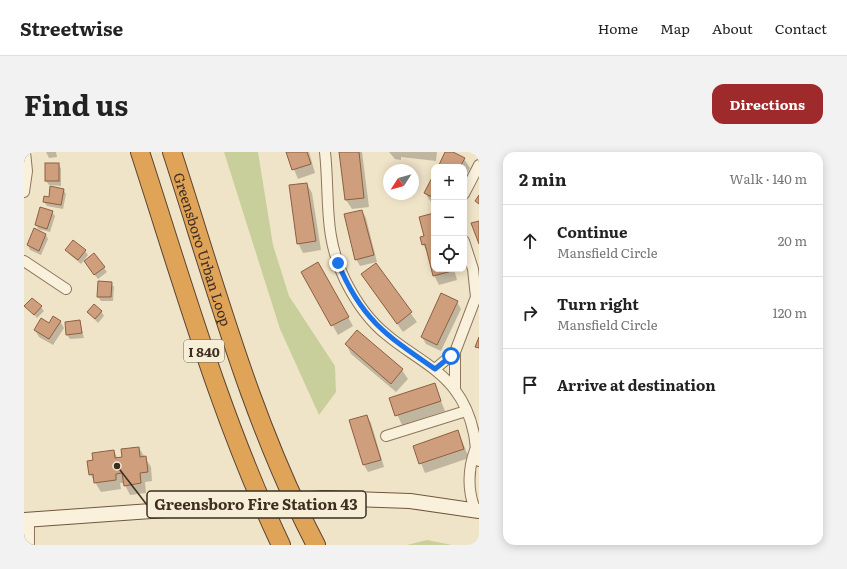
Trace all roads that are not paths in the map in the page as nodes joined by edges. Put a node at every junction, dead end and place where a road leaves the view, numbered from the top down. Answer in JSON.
{"nodes":[{"id":1,"x":25,"y":152,"type":"edge"},
{"id":2,"x":140,"y":152,"type":"edge"},
{"id":3,"x":172,"y":152,"type":"edge"},
{"id":4,"x":325,"y":152,"type":"edge"},
{"id":5,"x":479,"y":165,"type":"edge"},
{"id":6,"x":467,"y":188,"type":"edge"},
{"id":7,"x":24,"y":192,"type":"edge"},
{"id":8,"x":467,"y":250,"type":"edge"},
{"id":9,"x":24,"y":260,"type":"edge"},
{"id":10,"x":66,"y":289,"type":"dead end"},
{"id":11,"x":455,"y":352,"type":"junction"},
{"id":12,"x":435,"y":369,"type":"junction"},
{"id":13,"x":455,"y":390,"type":"junction"},
{"id":14,"x":466,"y":411,"type":"junction"},
{"id":15,"x":477,"y":434,"type":"edge"},
{"id":16,"x":386,"y":436,"type":"dead end"},
{"id":17,"x":475,"y":450,"type":"junction"},
{"id":18,"x":479,"y":461,"type":"edge"},
{"id":19,"x":478,"y":510,"type":"edge"},
{"id":20,"x":27,"y":520,"type":"edge"},
{"id":21,"x":29,"y":545,"type":"edge"},
{"id":22,"x":281,"y":545,"type":"edge"},
{"id":23,"x":316,"y":545,"type":"edge"}],
"edges":[{"from":1,"to":7,"type":"street"},
{"from":2,"to":22,"type":"highway","number":"I 840"},
{"from":3,"to":23,"type":"highway","name":"Greensboro Urban Loop","number":"I 840"},
{"from":4,"to":12,"type":"street"},
{"from":5,"to":6,"type":"street"},
{"from":8,"to":11,"type":"street"},
{"from":9,"to":10,"type":"street"},
{"from":11,"to":12,"type":"street"},
{"from":11,"to":13,"type":"street"},
{"from":12,"to":13,"type":"street"},
{"from":13,"to":14,"type":"street"},
{"from":14,"to":15,"type":"street"},
{"from":14,"to":16,"type":"street"},
{"from":15,"to":17,"type":"street"},
{"from":17,"to":18,"type":"street"},
{"from":17,"to":19,"type":"street"},
{"from":19,"to":20,"type":"street","bridge":true},
{"from":20,"to":21,"type":"street"}]}
